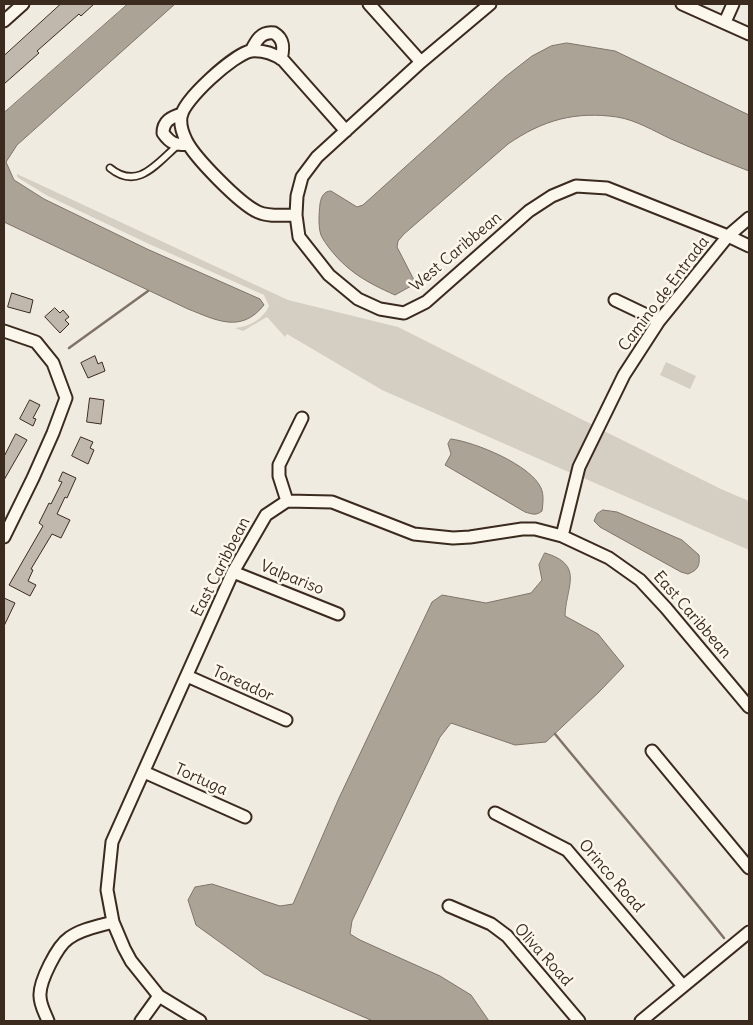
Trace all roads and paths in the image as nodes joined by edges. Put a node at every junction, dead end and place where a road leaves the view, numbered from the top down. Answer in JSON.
{"nodes":[{"id":1,"x":23,"y":4,"type":"edge"},
{"id":2,"x":369,"y":4,"type":"edge"},
{"id":3,"x":490,"y":4,"type":"edge"},
{"id":4,"x":682,"y":4,"type":"edge"},
{"id":5,"x":733,"y":4,"type":"edge"},
{"id":6,"x":4,"y":20,"type":"edge"},
{"id":7,"x":725,"y":22,"type":"junction"},
{"id":8,"x":749,"y":34,"type":"edge"},
{"id":9,"x":251,"y":51,"type":"junction"},
{"id":10,"x":281,"y":59,"type":"junction"},
{"id":11,"x":422,"y":62,"type":"junction"},
{"id":12,"x":182,"y":114,"type":"junction"},
{"id":13,"x":346,"y":131,"type":"junction"},
{"id":14,"x":183,"y":144,"type":"junction"},
{"id":15,"x":110,"y":168,"type":"dead end"},
{"id":16,"x":296,"y":215,"type":"junction"},
{"id":17,"x":749,"y":218,"type":"edge"},
{"id":18,"x":728,"y":236,"type":"junction"},
{"id":19,"x":749,"y":246,"type":"edge"},
{"id":20,"x":615,"y":300,"type":"dead end"},
{"id":21,"x":659,"y":321,"type":"junction"},
{"id":22,"x":4,"y":331,"type":"edge"},
{"id":23,"x":302,"y":418,"type":"dead end"},
{"id":24,"x":286,"y":501,"type":"junction"},
{"id":25,"x":562,"y":536,"type":"junction"},
{"id":26,"x":4,"y":537,"type":"edge"},
{"id":27,"x":233,"y":572,"type":"junction"},
{"id":28,"x":338,"y":614,"type":"dead end"},
{"id":29,"x":187,"y":676,"type":"junction"},
{"id":30,"x":749,"y":707,"type":"edge"},
{"id":31,"x":286,"y":720,"type":"dead end"},
{"id":32,"x":652,"y":751,"type":"dead end"},
{"id":33,"x":144,"y":772,"type":"junction"},
{"id":34,"x":494,"y":813,"type":"dead end"},
{"id":35,"x":245,"y":817,"type":"dead end"},
{"id":36,"x":749,"y":868,"type":"edge"},
{"id":37,"x":449,"y":906,"type":"dead end"},
{"id":38,"x":113,"y":922,"type":"junction"},
{"id":39,"x":749,"y":932,"type":"edge"},
{"id":40,"x":683,"y":986,"type":"junction"},
{"id":41,"x":159,"y":996,"type":"junction"},
{"id":42,"x":48,"y":1021,"type":"edge"},
{"id":43,"x":142,"y":1021,"type":"edge"},
{"id":44,"x":200,"y":1021,"type":"edge"},
{"id":45,"x":579,"y":1021,"type":"edge"},
{"id":46,"x":641,"y":1021,"type":"edge"}],
"edges":[{"from":1,"to":6,"type":"street"},
{"from":2,"to":11,"type":"street"},
{"from":3,"to":11,"type":"street","name":"West Caribbean"},
{"from":4,"to":7,"type":"street"},
{"from":5,"to":7,"type":"street"},
{"from":7,"to":8,"type":"street"},
{"from":9,"to":10,"type":"street"},
{"from":9,"to":10,"type":"street"},
{"from":9,"to":12,"type":"street"},
{"from":10,"to":13,"type":"street"},
{"from":11,"to":13,"type":"street","name":"West Caribbean"},
{"from":12,"to":14,"type":"street"},
{"from":12,"to":14,"type":"street"},
{"from":13,"to":16,"type":"street","name":"West Caribbean"},
{"from":14,"to":15,"type":"lane"},
{"from":14,"to":16,"type":"street"},
{"from":16,"to":18,"type":"street","name":"West Caribbean"},
{"from":17,"to":18,"type":"street","name":"Camino de Entrada"},
{"from":18,"to":19,"type":"street","name":"West Caribbean"},
{"from":18,"to":21,"type":"street","name":"Camino de Entrada"},
{"from":20,"to":21,"type":"street"},
{"from":21,"to":25,"type":"street","name":"Camino de Entrada"},
{"from":22,"to":26,"type":"street"},
{"from":23,"to":24,"type":"street"},
{"from":24,"to":25,"type":"street","name":"East Caribbean"},
{"from":24,"to":27,"type":"street","name":"East Caribbean"},
{"from":25,"to":30,"type":"street","name":"East Caribbean"},
{"from":27,"to":28,"type":"street","name":"Valpariso"},
{"from":27,"to":29,"type":"street","name":"East Caribbean"},
{"from":29,"to":31,"type":"street","name":"Toreador"},
{"from":29,"to":33,"type":"street","name":"East Caribbean"},
{"from":32,"to":36,"type":"street"},
{"from":33,"to":35,"type":"street","name":"Tortuga"},
{"from":33,"to":38,"type":"street","name":"East Caribbean"},
{"from":34,"to":40,"type":"street","name":"Orinco Road"},
{"from":37,"to":45,"type":"street","name":"Oliva Road"},
{"from":38,"to":41,"type":"street","name":"East Caribbean"},
{"from":38,"to":42,"type":"street"},
{"from":39,"to":40,"type":"street"},
{"from":40,"to":46,"type":"street"},
{"from":41,"to":43,"type":"street"},
{"from":41,"to":44,"type":"street","name":"East Caribbean"}]}
